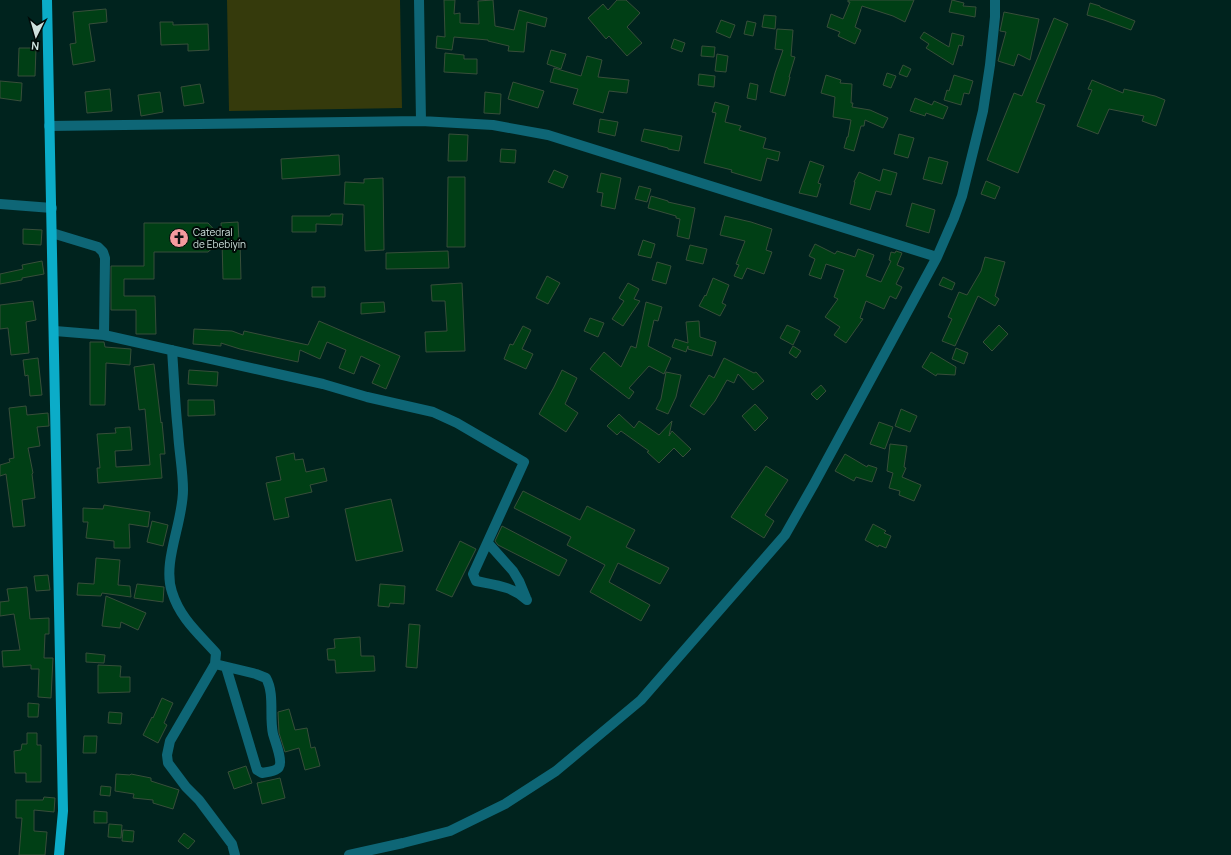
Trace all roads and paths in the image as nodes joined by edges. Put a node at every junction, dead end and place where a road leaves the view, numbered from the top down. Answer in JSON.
{"nodes":[{"id":1,"x":47,"y":0,"type":"edge"},
{"id":2,"x":419,"y":0,"type":"edge"},
{"id":3,"x":995,"y":0,"type":"edge"},
{"id":4,"x":421,"y":122,"type":"junction"},
{"id":5,"x":50,"y":126,"type":"junction"},
{"id":6,"x":0,"y":204,"type":"edge"},
{"id":7,"x":52,"y":208,"type":"junction"},
{"id":8,"x":52,"y":233,"type":"junction"},
{"id":9,"x":937,"y":257,"type":"junction"},
{"id":10,"x":55,"y":331,"type":"junction"},
{"id":11,"x":104,"y":335,"type":"junction"},
{"id":12,"x":172,"y":350,"type":"junction"},
{"id":13,"x":488,"y":543,"type":"junction"},
{"id":14,"x":215,"y":664,"type":"junction"},
{"id":15,"x":226,"y":667,"type":"junction"},
{"id":16,"x":59,"y":855,"type":"edge"},
{"id":17,"x":235,"y":855,"type":"edge"},
{"id":18,"x":349,"y":855,"type":"edge"}],
"edges":[{"from":1,"to":5,"type":"main road"},
{"from":2,"to":4,"type":"street"},
{"from":3,"to":9,"type":"street"},
{"from":4,"to":5,"type":"street"},
{"from":4,"to":9,"type":"street"},
{"from":5,"to":7,"type":"main road"},
{"from":6,"to":7,"type":"street"},
{"from":7,"to":8,"type":"main road"},
{"from":8,"to":10,"type":"main road"},
{"from":8,"to":11,"type":"street"},
{"from":9,"to":18,"type":"street"},
{"from":10,"to":11,"type":"street"},
{"from":10,"to":16,"type":"main road"},
{"from":11,"to":12,"type":"street"},
{"from":12,"to":13,"type":"street"},
{"from":12,"to":14,"type":"street"},
{"from":13,"to":13,"type":"street"},
{"from":14,"to":15,"type":"street"},
{"from":14,"to":17,"type":"street"},
{"from":15,"to":15,"type":"street"}]}
